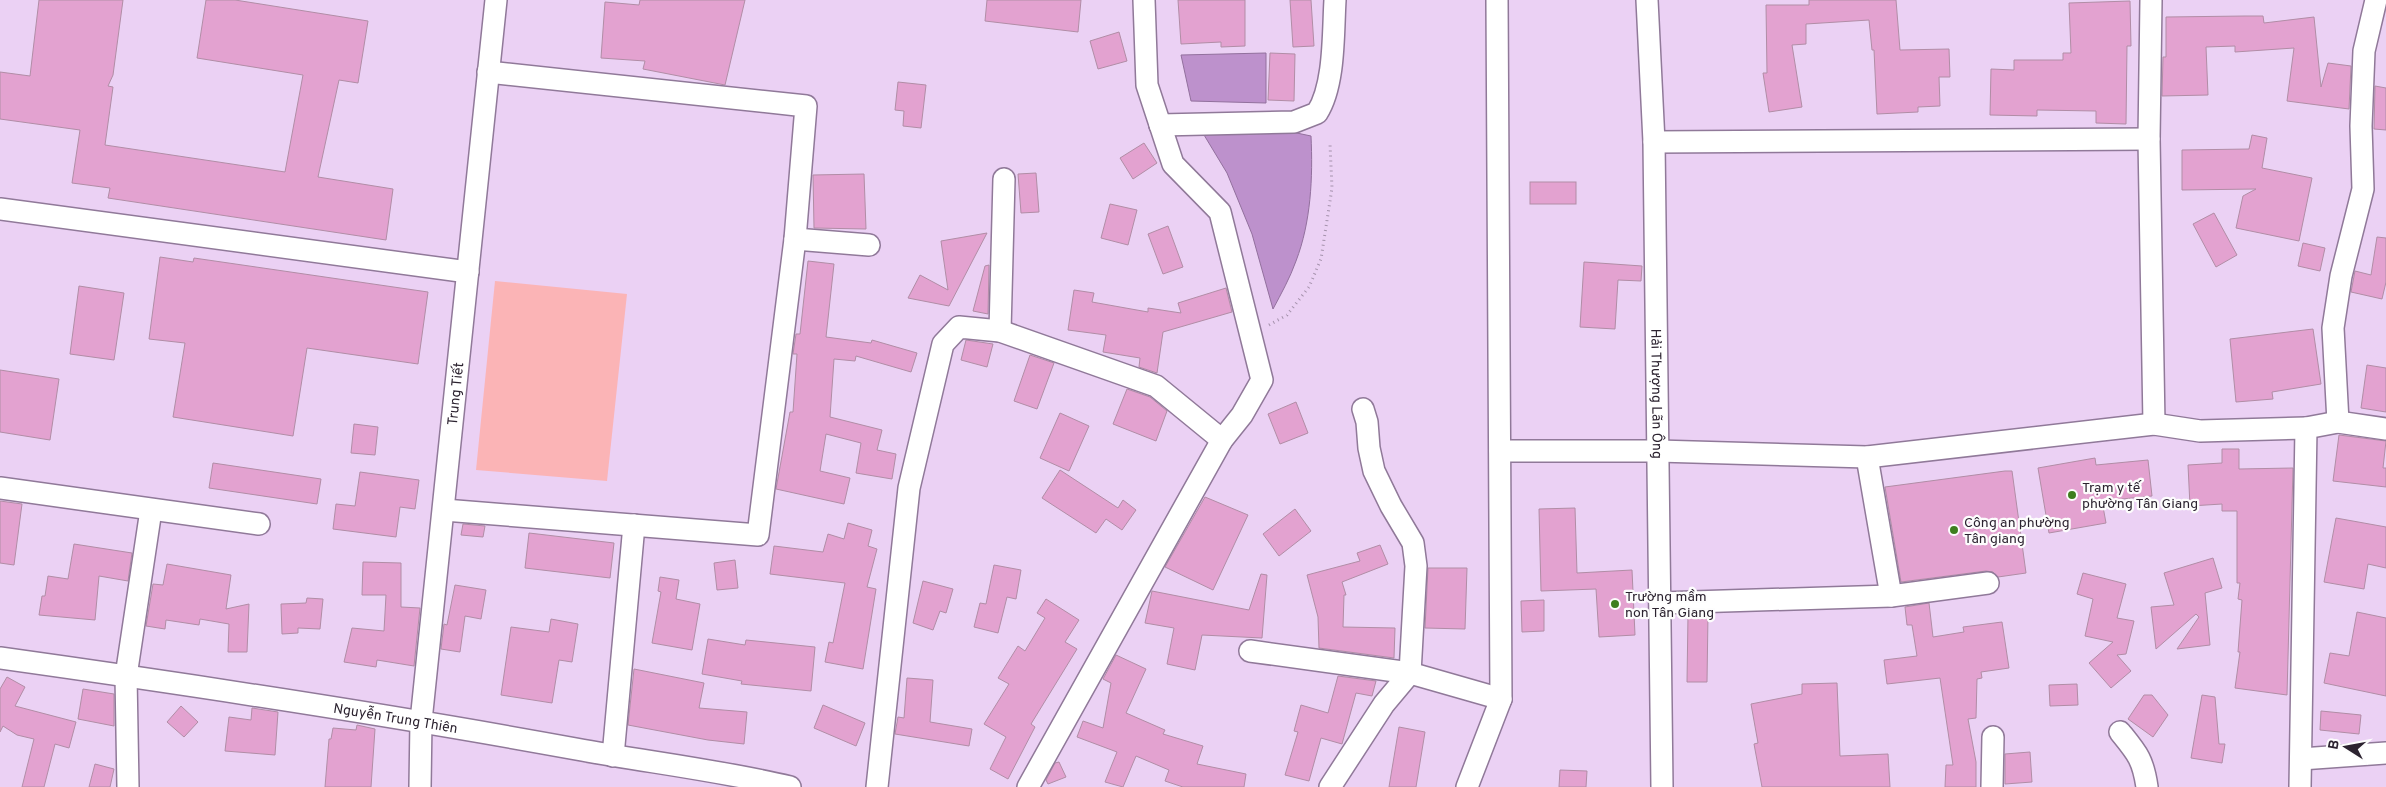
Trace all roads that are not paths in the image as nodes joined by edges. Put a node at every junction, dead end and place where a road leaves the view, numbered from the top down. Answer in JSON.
{"nodes":[{"id":1,"x":496,"y":0,"type":"edge"},
{"id":2,"x":1144,"y":0,"type":"edge"},
{"id":3,"x":1335,"y":0,"type":"edge"},
{"id":4,"x":1497,"y":0,"type":"edge"},
{"id":5,"x":1647,"y":0,"type":"edge"},
{"id":6,"x":2151,"y":0,"type":"edge"},
{"id":7,"x":2376,"y":0,"type":"edge"},
{"id":8,"x":488,"y":72,"type":"junction"},
{"id":9,"x":1160,"y":125,"type":"junction"},
{"id":10,"x":2149,"y":139,"type":"junction"},
{"id":11,"x":1654,"y":142,"type":"junction"},
{"id":12,"x":1004,"y":179,"type":"dead end"},
{"id":13,"x":0,"y":209,"type":"edge"},
{"id":14,"x":795,"y":239,"type":"junction"},
{"id":15,"x":870,"y":245,"type":"dead end"},
{"id":16,"x":468,"y":272,"type":"junction"},
{"id":17,"x":1000,"y":331,"type":"junction"},
{"id":18,"x":1363,"y":409,"type":"dead end"},
{"id":19,"x":2338,"y":422,"type":"junction"},
{"id":20,"x":2154,"y":424,"type":"junction"},
{"id":21,"x":2306,"y":428,"type":"junction"},
{"id":22,"x":2386,"y":429,"type":"edge"},
{"id":23,"x":1222,"y":440,"type":"junction"},
{"id":24,"x":1500,"y":451,"type":"junction"},
{"id":25,"x":1658,"y":451,"type":"junction"},
{"id":26,"x":1867,"y":457,"type":"junction"},
{"id":27,"x":0,"y":488,"type":"edge"},
{"id":28,"x":151,"y":510,"type":"junction"},
{"id":29,"x":444,"y":510,"type":"junction"},
{"id":30,"x":259,"y":524,"type":"dead end"},
{"id":31,"x":634,"y":525,"type":"junction"},
{"id":32,"x":1988,"y":583,"type":"dead end"},
{"id":33,"x":1891,"y":596,"type":"junction"},
{"id":34,"x":1660,"y":603,"type":"junction"},
{"id":35,"x":1250,"y":651,"type":"dead end"},
{"id":36,"x":0,"y":658,"type":"edge"},
{"id":37,"x":1410,"y":673,"type":"junction"},
{"id":38,"x":126,"y":676,"type":"junction"},
{"id":39,"x":1501,"y":700,"type":"junction"},
{"id":40,"x":421,"y":721,"type":"junction"},
{"id":41,"x":2120,"y":732,"type":"dead end"},
{"id":42,"x":1993,"y":737,"type":"dead end"},
{"id":43,"x":2386,"y":753,"type":"edge"},
{"id":44,"x":614,"y":756,"type":"junction"},
{"id":45,"x":2301,"y":759,"type":"junction"},
{"id":46,"x":744,"y":782,"type":"edge"},
{"id":47,"x":128,"y":787,"type":"edge"},
{"id":48,"x":420,"y":787,"type":"edge"},
{"id":49,"x":790,"y":787,"type":"edge"},
{"id":50,"x":877,"y":787,"type":"edge"},
{"id":51,"x":1028,"y":787,"type":"edge"},
{"id":52,"x":1330,"y":787,"type":"edge"},
{"id":53,"x":1466,"y":787,"type":"edge"},
{"id":54,"x":1662,"y":787,"type":"edge"},
{"id":55,"x":1992,"y":787,"type":"edge"},
{"id":56,"x":2147,"y":787,"type":"edge"},
{"id":57,"x":2300,"y":787,"type":"edge"}],
"edges":[{"from":1,"to":8,"type":"street","name":"Trung Tiết"},
{"from":2,"to":9,"type":"street"},
{"from":3,"to":9,"type":"street"},
{"from":4,"to":24,"type":"street"},
{"from":5,"to":11,"type":"street","name":"Hải Thượng Lãn Ông"},
{"from":6,"to":10,"type":"street"},
{"from":7,"to":19,"type":"street"},
{"from":8,"to":14,"type":"street"},
{"from":8,"to":16,"type":"street","name":"Trung Tiết"},
{"from":9,"to":23,"type":"street"},
{"from":10,"to":11,"type":"street"},
{"from":10,"to":20,"type":"street"},
{"from":11,"to":25,"type":"street","name":"Hải Thượng Lãn Ông"},
{"from":12,"to":17,"type":"street"},
{"from":13,"to":16,"type":"street"},
{"from":14,"to":15,"type":"street"},
{"from":14,"to":31,"type":"street"},
{"from":16,"to":29,"type":"street","name":"Trung Tiết"},
{"from":17,"to":23,"type":"street"},
{"from":17,"to":50,"type":"street"},
{"from":18,"to":37,"type":"street"},
{"from":19,"to":21,"type":"street"},
{"from":19,"to":22,"type":"street"},
{"from":20,"to":21,"type":"street"},
{"from":20,"to":26,"type":"street"},
{"from":21,"to":45,"type":"street"},
{"from":23,"to":51,"type":"street"},
{"from":24,"to":25,"type":"street"},
{"from":24,"to":39,"type":"street"},
{"from":25,"to":26,"type":"street"},
{"from":25,"to":34,"type":"street","name":"Hải Thượng Lãn Ông"},
{"from":26,"to":33,"type":"street"},
{"from":27,"to":28,"type":"street"},
{"from":28,"to":30,"type":"street"},
{"from":28,"to":38,"type":"street"},
{"from":29,"to":31,"type":"street"},
{"from":29,"to":40,"type":"street","name":"Trung Tiết"},
{"from":31,"to":44,"type":"street"},
{"from":32,"to":33,"type":"street"},
{"from":33,"to":34,"type":"street"},
{"from":34,"to":54,"type":"street","name":"Hải Thượng Lãn Ông"},
{"from":35,"to":37,"type":"street"},
{"from":36,"to":38,"type":"street","name":"Nguyễn Trung Thiên"},
{"from":37,"to":39,"type":"street"},
{"from":37,"to":52,"type":"street"},
{"from":38,"to":40,"type":"street","name":"Nguyễn Trung Thiên"},
{"from":38,"to":47,"type":"street"},
{"from":39,"to":53,"type":"street"},
{"from":40,"to":44,"type":"street","name":"Nguyễn Trung Thiên"},
{"from":40,"to":48,"type":"street","name":"Trung Tiết"},
{"from":41,"to":56,"type":"street"},
{"from":42,"to":55,"type":"street"},
{"from":43,"to":45,"type":"street"},
{"from":44,"to":46,"type":"street","name":"Nguyễn Trung Thiên"},
{"from":45,"to":57,"type":"street"},
{"from":46,"to":49,"type":"street","name":"Nguyễn Trung Thiên"}]}
